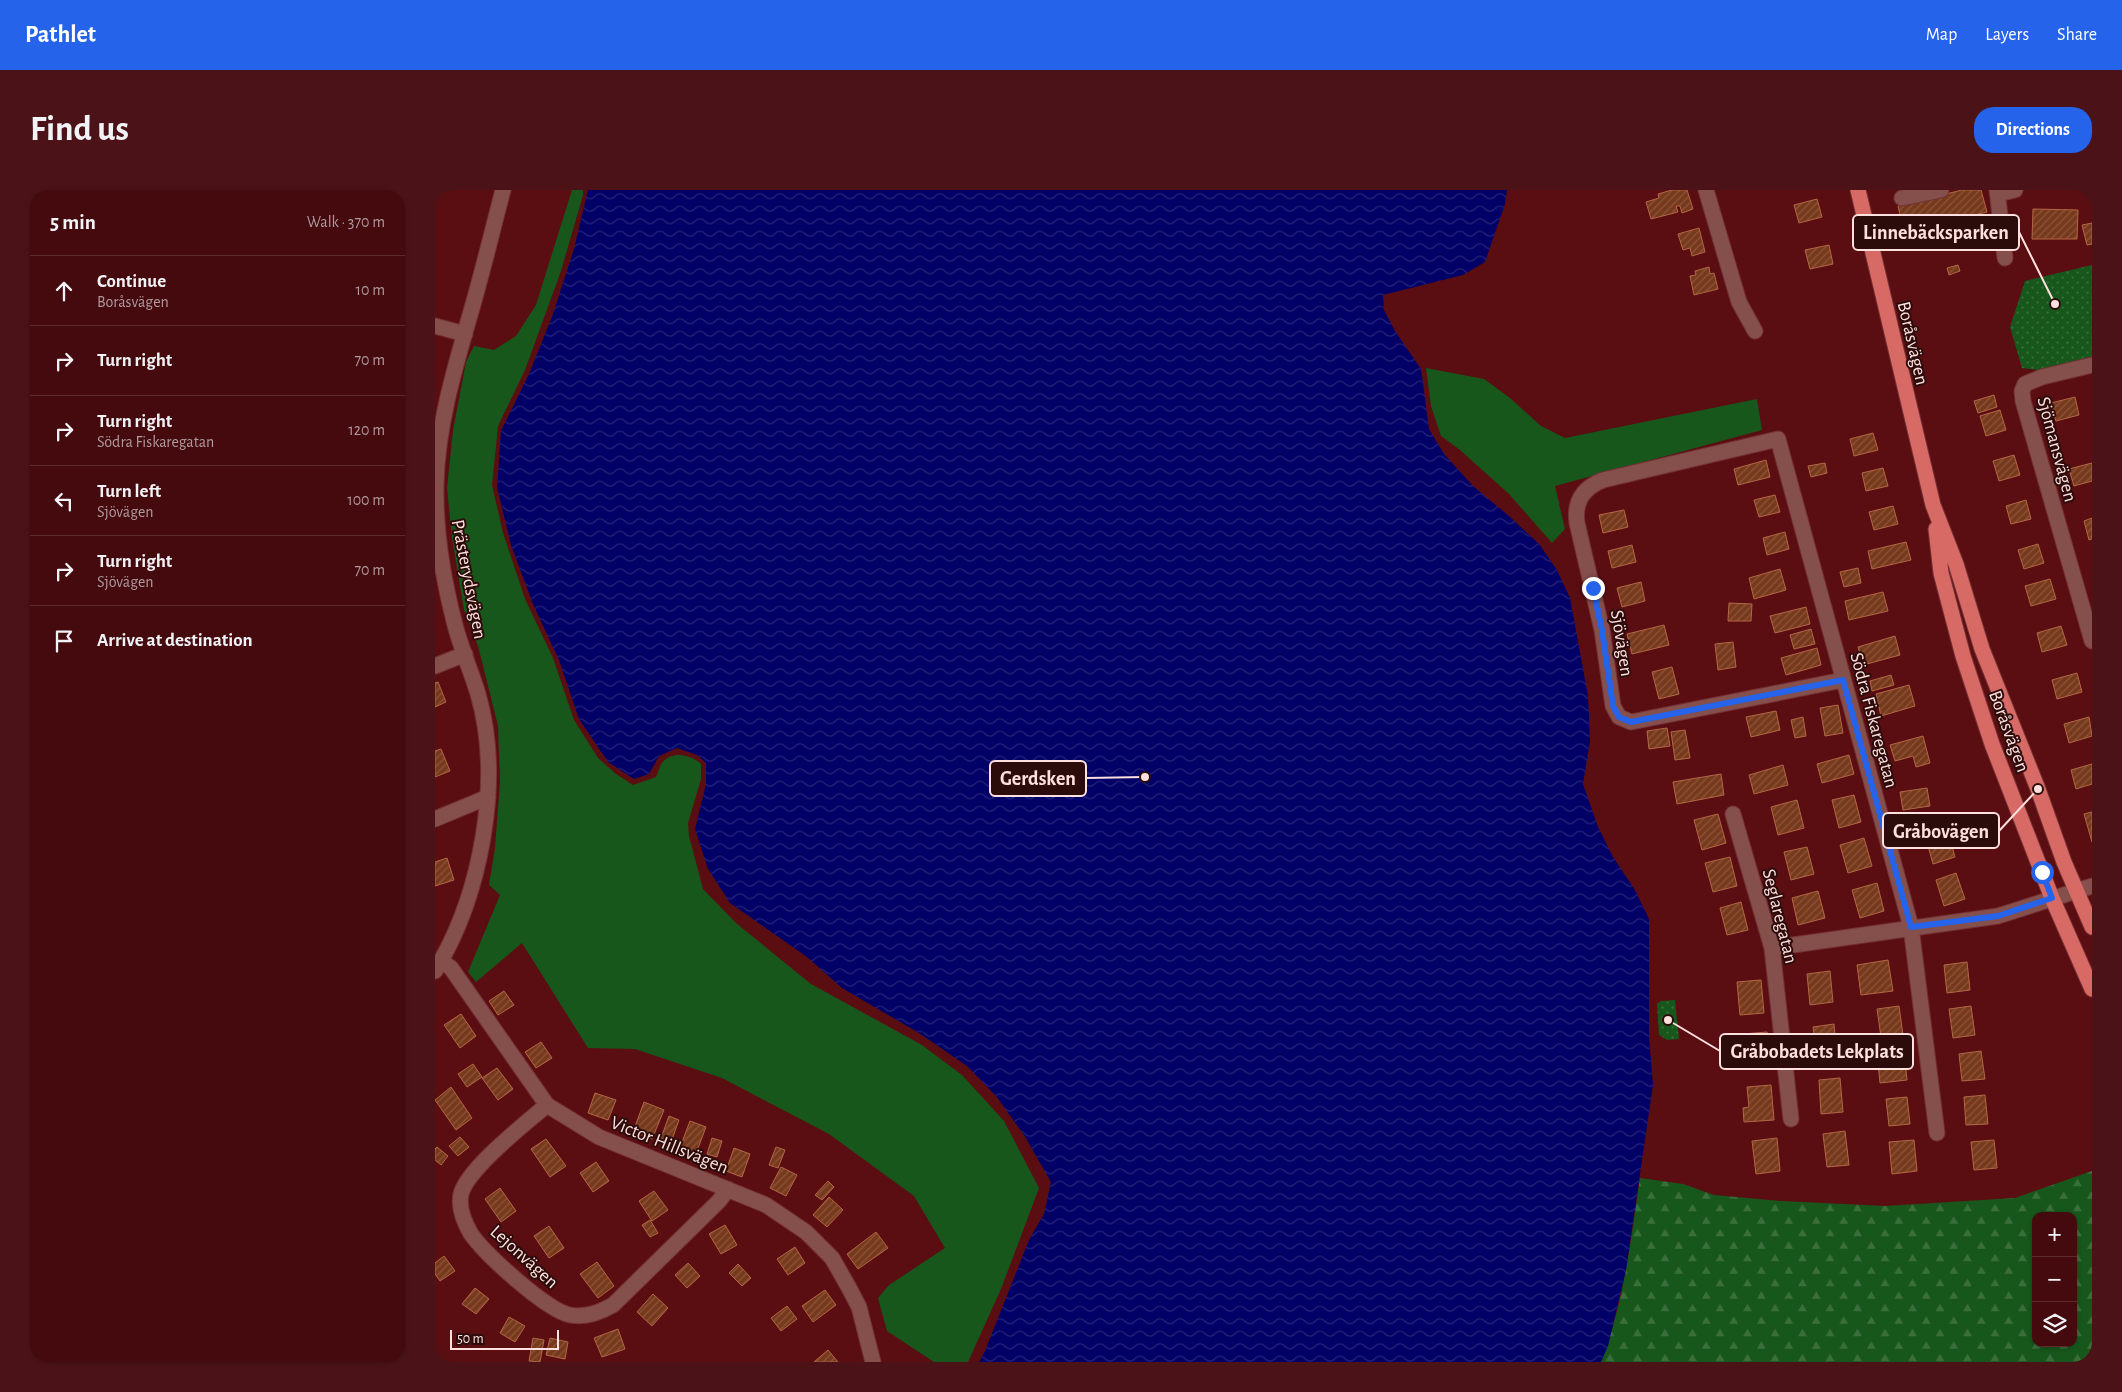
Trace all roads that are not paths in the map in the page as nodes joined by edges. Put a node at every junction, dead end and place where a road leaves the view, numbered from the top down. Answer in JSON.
{"nodes":[{"id":1,"x":503,"y":190,"type":"edge"},
{"id":2,"x":1706,"y":190,"type":"edge"},
{"id":3,"x":1858,"y":190,"type":"edge"},
{"id":4,"x":1941,"y":190,"type":"edge"},
{"id":5,"x":2015,"y":190,"type":"edge"},
{"id":6,"x":1998,"y":192,"type":"edge"},
{"id":7,"x":1902,"y":198,"type":"dead end"},
{"id":8,"x":2005,"y":258,"type":"dead end"},
{"id":9,"x":435,"y":326,"type":"edge"},
{"id":10,"x":1755,"y":331,"type":"dead end"},
{"id":11,"x":465,"y":334,"type":"junction"},
{"id":12,"x":2092,"y":365,"type":"edge"},
{"id":13,"x":438,"y":439,"type":"edge"},
{"id":14,"x":1778,"y":439,"type":"joint"},
{"id":15,"x":1933,"y":505,"type":"junction"},
{"id":16,"x":436,"y":534,"type":"edge"},
{"id":17,"x":2092,"y":641,"type":"edge"},
{"id":18,"x":465,"y":654,"type":"junction"},
{"id":19,"x":435,"y":666,"type":"edge"},
{"id":20,"x":1843,"y":680,"type":"junction"},
{"id":21,"x":488,"y":797,"type":"junction"},
{"id":22,"x":1733,"y":814,"type":"dead end"},
{"id":23,"x":435,"y":819,"type":"edge"},
{"id":24,"x":2092,"y":886,"type":"edge"},
{"id":25,"x":2077,"y":891,"type":"junction"},
{"id":26,"x":2052,"y":898,"type":"junction"},
{"id":27,"x":1911,"y":927,"type":"junction"},
{"id":28,"x":2092,"y":927,"type":"edge"},
{"id":29,"x":1773,"y":948,"type":"junction"},
{"id":30,"x":438,"y":966,"type":"edge"},
{"id":31,"x":2092,"y":989,"type":"edge"},
{"id":32,"x":547,"y":1105,"type":"junction"},
{"id":33,"x":1791,"y":1119,"type":"dead end"},
{"id":34,"x":1937,"y":1133,"type":"dead end"},
{"id":35,"x":728,"y":1189,"type":"junction"},
{"id":36,"x":873,"y":1362,"type":"edge"}],
"edges":[{"from":1,"to":11,"type":"street","name":"Prästerydsvägen"},
{"from":2,"to":10,"type":"street"},
{"from":3,"to":15,"type":"main road","name":"Boråsvägen"},
{"from":4,"to":7,"type":"street"},
{"from":5,"to":6,"type":"street"},
{"from":6,"to":8,"type":"street"},
{"from":9,"to":11,"type":"street"},
{"from":11,"to":13,"type":"street","name":"Prästerydsvägen"},
{"from":12,"to":17,"type":"street","name":"Sjömansvägen"},
{"from":13,"to":16,"type":"street","name":"Prästerydsvägen"},
{"from":14,"to":20,"type":"street","name":"Södra Fiskaregatan"},
{"from":14,"to":20,"type":"street","name":"Sjövägen"},
{"from":15,"to":25,"type":"main road","name":"Boråsvägen"},
{"from":15,"to":26,"type":"main road","name":"Boråsvägen"},
{"from":16,"to":18,"type":"street","name":"Prästerydsvägen"},
{"from":18,"to":19,"type":"street"},
{"from":18,"to":21,"type":"street","name":"Prästerydsvägen"},
{"from":20,"to":27,"type":"street","name":"Södra Fiskaregatan"},
{"from":21,"to":23,"type":"street"},
{"from":21,"to":30,"type":"street","name":"Prästerydsvägen"},
{"from":22,"to":29,"type":"street","name":"Seglaregatan"},
{"from":24,"to":25,"type":"street"},
{"from":25,"to":26,"type":"street"},
{"from":25,"to":28,"type":"main road","name":"Boråsvägen"},
{"from":26,"to":27,"type":"street"},
{"from":26,"to":31,"type":"main road","name":"Boråsvägen"},
{"from":27,"to":29,"type":"street"},
{"from":27,"to":34,"type":"street","name":"Södra Fiskaregatan"},
{"from":29,"to":33,"type":"street","name":"Seglaregatan"},
{"from":30,"to":32,"type":"street","name":"Victor Hillsvägen"},
{"from":32,"to":35,"type":"street","name":"Victor Hillsvägen"},
{"from":32,"to":35,"type":"street","name":"Lejonvägen"},
{"from":35,"to":36,"type":"street","name":"Victor Hillsvägen"}]}
